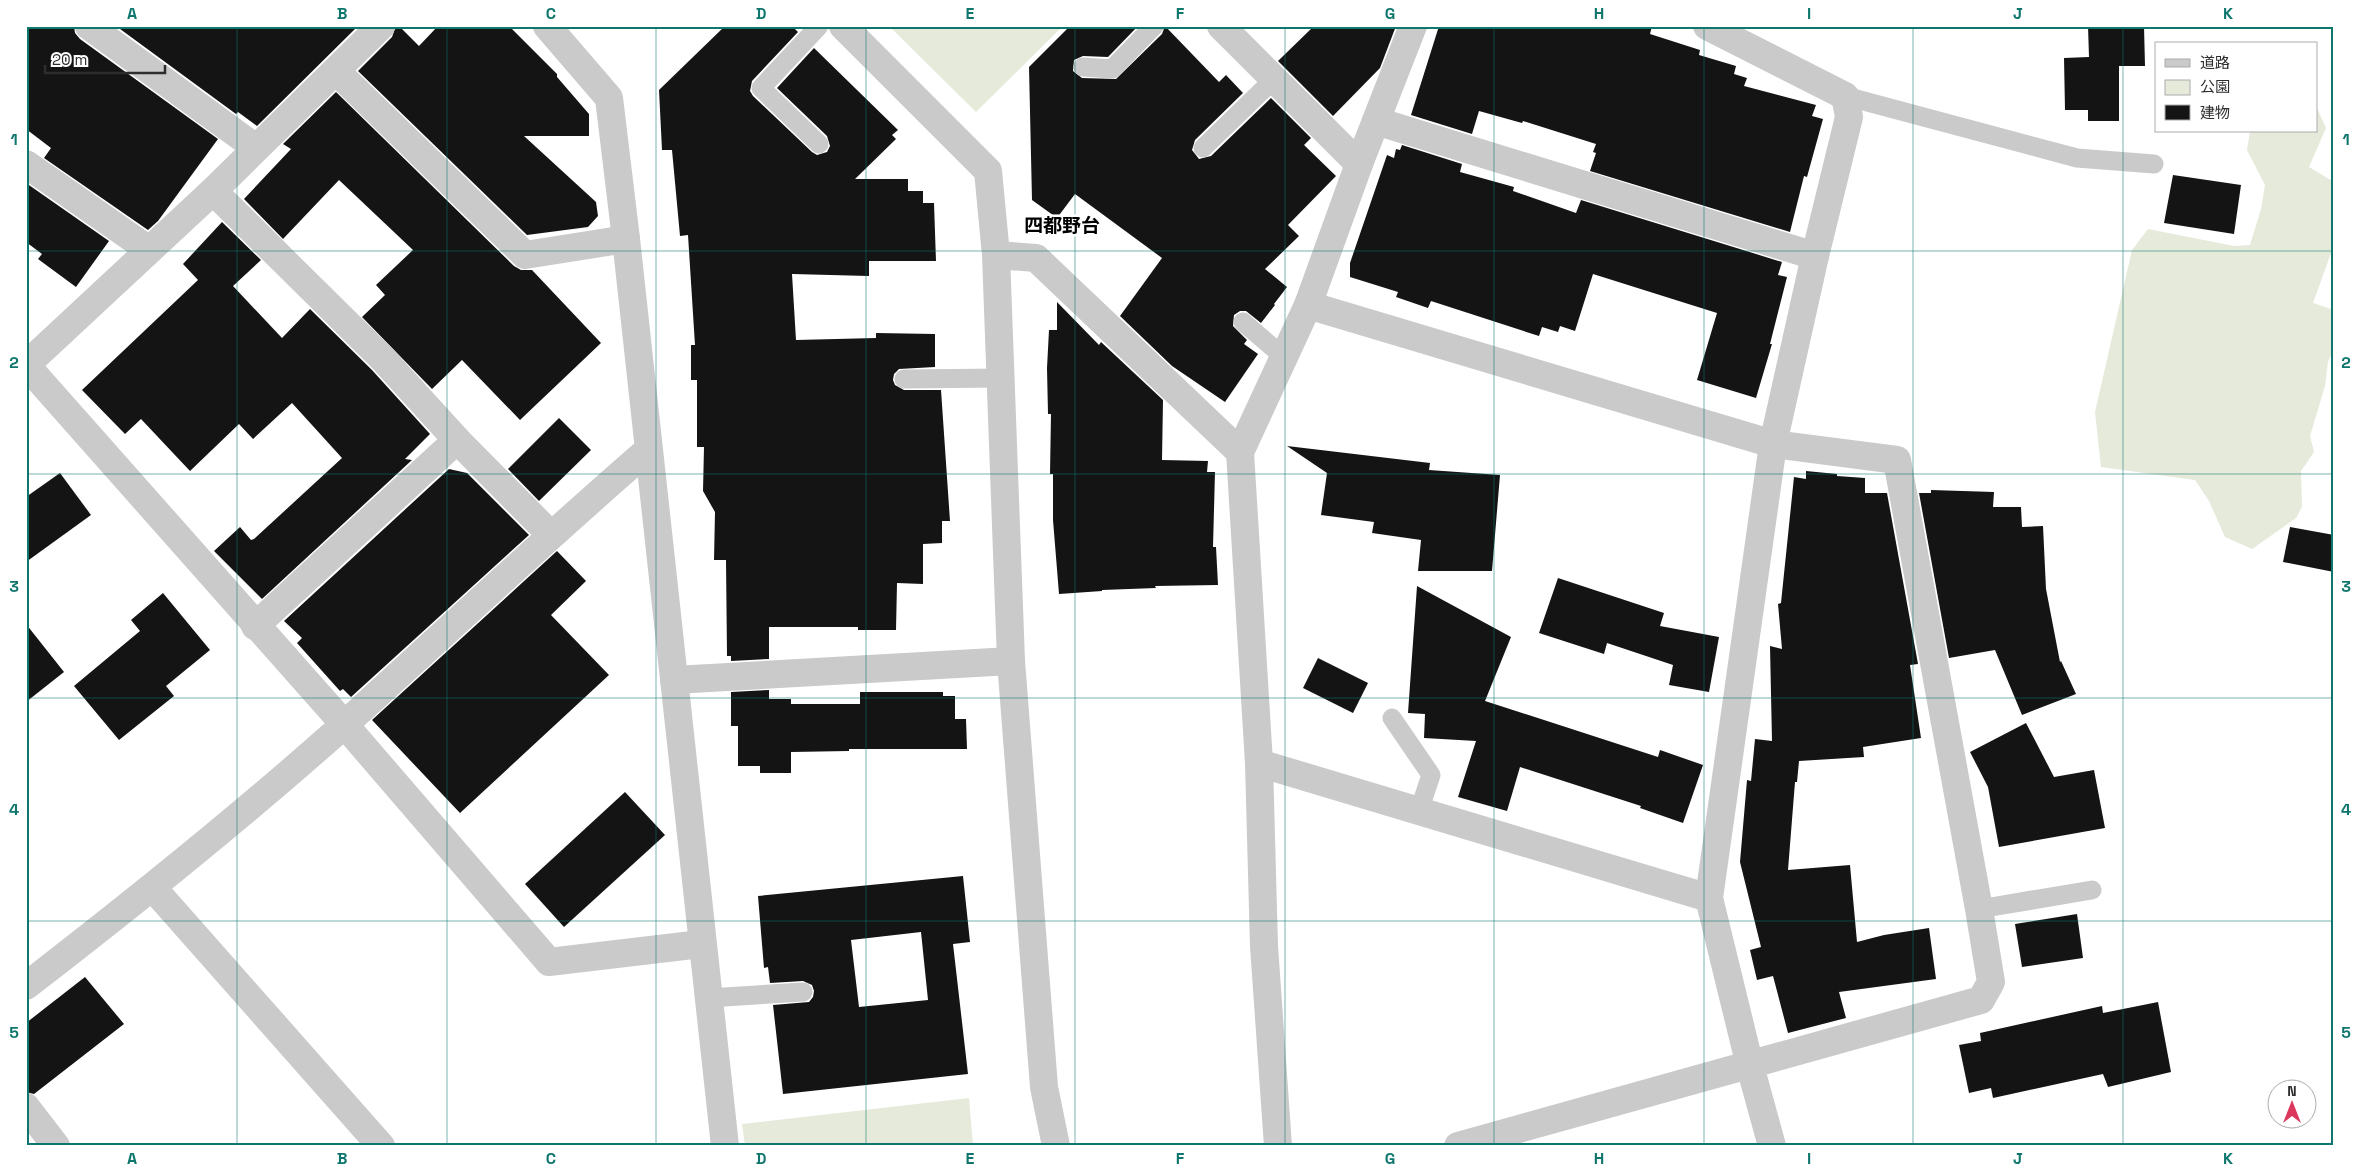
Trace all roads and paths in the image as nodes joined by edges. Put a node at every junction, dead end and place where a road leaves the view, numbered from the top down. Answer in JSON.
{"nodes":[{"id":1,"x":89,"y":26,"type":"edge"},
{"id":2,"x":381,"y":26,"type":"edge"},
{"id":3,"x":547,"y":26,"type":"edge"},
{"id":4,"x":819,"y":26,"type":"edge"},
{"id":5,"x":843,"y":26,"type":"edge"},
{"id":6,"x":1154,"y":26,"type":"edge"},
{"id":7,"x":1221,"y":26,"type":"edge"},
{"id":8,"x":1412,"y":26,"type":"edge"},
{"id":9,"x":1708,"y":26,"type":"edge"},
{"id":10,"x":1083,"y":67,"type":"dead end"},
{"id":11,"x":337,"y":72,"type":"junction"},
{"id":12,"x":1274,"y":79,"type":"junction"},
{"id":13,"x":1845,"y":96,"type":"junction"},
{"id":14,"x":1376,"y":121,"type":"junction"},
{"id":15,"x":819,"y":144,"type":"dead end"},
{"id":16,"x":256,"y":148,"type":"junction"},
{"id":17,"x":1203,"y":148,"type":"dead end"},
{"id":18,"x":26,"y":164,"type":"edge"},
{"id":19,"x":1359,"y":164,"type":"junction"},
{"id":20,"x":2154,"y":164,"type":"dead end"},
{"id":21,"x":213,"y":190,"type":"junction"},
{"id":22,"x":626,"y":239,"type":"junction"},
{"id":23,"x":149,"y":250,"type":"junction"},
{"id":24,"x":996,"y":255,"type":"junction"},
{"id":25,"x":1814,"y":256,"type":"junction"},
{"id":26,"x":1308,"y":306,"type":"junction"},
{"id":27,"x":1242,"y":322,"type":"dead end"},
{"id":28,"x":1285,"y":358,"type":"junction"},
{"id":29,"x":26,"y":365,"type":"edge"},
{"id":30,"x":1000,"y":378,"type":"junction"},
{"id":31,"x":904,"y":379,"type":"dead end"},
{"id":32,"x":457,"y":440,"type":"junction"},
{"id":33,"x":1773,"y":444,"type":"junction"},
{"id":34,"x":648,"y":450,"type":"junction"},
{"id":35,"x":1240,"y":452,"type":"junction"},
{"id":36,"x":550,"y":534,"type":"junction"},
{"id":37,"x":254,"y":626,"type":"junction"},
{"id":38,"x":1011,"y":661,"type":"junction"},
{"id":39,"x":674,"y":680,"type":"junction"},
{"id":40,"x":1392,"y":718,"type":"dead end"},
{"id":41,"x":344,"y":724,"type":"junction"},
{"id":42,"x":1259,"y":762,"type":"junction"},
{"id":43,"x":1419,"y":811,"type":"junction"},
{"id":44,"x":153,"y":888,"type":"junction"},
{"id":45,"x":2092,"y":890,"type":"dead end"},
{"id":46,"x":1708,"y":898,"type":"junction"},
{"id":47,"x":1979,"y":909,"type":"junction"},
{"id":48,"x":702,"y":944,"type":"junction"},
{"id":49,"x":26,"y":986,"type":"edge"},
{"id":50,"x":803,"y":992,"type":"dead end"},
{"id":51,"x":708,"y":998,"type":"junction"},
{"id":52,"x":1750,"y":1066,"type":"junction"},
{"id":53,"x":26,"y":1107,"type":"edge"},
{"id":54,"x":56,"y":1146,"type":"edge"},
{"id":55,"x":381,"y":1146,"type":"edge"},
{"id":56,"x":725,"y":1146,"type":"edge"},
{"id":57,"x":1056,"y":1146,"type":"edge"},
{"id":58,"x":1278,"y":1146,"type":"edge"},
{"id":59,"x":1458,"y":1146,"type":"edge"},
{"id":60,"x":1772,"y":1146,"type":"edge"}],
"edges":[{"from":1,"to":16,"type":"street"},
{"from":2,"to":11,"type":"street"},
{"from":3,"to":22,"type":"street"},
{"from":4,"to":15,"type":"lane"},
{"from":5,"to":24,"type":"street"},
{"from":6,"to":10,"type":"lane"},
{"from":7,"to":12,"type":"street"},
{"from":8,"to":14,"type":"street"},
{"from":9,"to":13,"type":"street"},
{"from":11,"to":16,"type":"street"},
{"from":11,"to":22,"type":"street"},
{"from":12,"to":17,"type":"lane"},
{"from":12,"to":19,"type":"street"},
{"from":13,"to":20,"type":"lane"},
{"from":13,"to":25,"type":"street"},
{"from":14,"to":19,"type":"street"},
{"from":14,"to":25,"type":"street"},
{"from":16,"to":21,"type":"street"},
{"from":18,"to":23,"type":"street"},
{"from":19,"to":26,"type":"street"},
{"from":21,"to":23,"type":"street"},
{"from":21,"to":32,"type":"street"},
{"from":22,"to":34,"type":"street"},
{"from":23,"to":29,"type":"street"},
{"from":24,"to":30,"type":"street"},
{"from":24,"to":35,"type":"street"},
{"from":25,"to":33,"type":"street"},
{"from":26,"to":28,"type":"street"},
{"from":26,"to":33,"type":"street"},
{"from":27,"to":28,"type":"lane"},
{"from":28,"to":35,"type":"street"},
{"from":29,"to":37,"type":"street"},
{"from":30,"to":31,"type":"lane"},
{"from":30,"to":38,"type":"street"},
{"from":32,"to":36,"type":"street"},
{"from":32,"to":37,"type":"street"},
{"from":33,"to":46,"type":"street"},
{"from":33,"to":47,"type":"street"},
{"from":34,"to":36,"type":"street"},
{"from":34,"to":39,"type":"street"},
{"from":35,"to":42,"type":"street"},
{"from":36,"to":41,"type":"street"},
{"from":37,"to":41,"type":"street"},
{"from":38,"to":39,"type":"street"},
{"from":38,"to":57,"type":"street"},
{"from":39,"to":48,"type":"street"},
{"from":40,"to":43,"type":"lane"},
{"from":41,"to":44,"type":"street"},
{"from":41,"to":48,"type":"street"},
{"from":42,"to":43,"type":"street"},
{"from":42,"to":58,"type":"street"},
{"from":43,"to":46,"type":"street"},
{"from":44,"to":49,"type":"street"},
{"from":44,"to":55,"type":"street"},
{"from":45,"to":47,"type":"lane"},
{"from":46,"to":52,"type":"street"},
{"from":47,"to":52,"type":"street"},
{"from":48,"to":51,"type":"street"},
{"from":50,"to":51,"type":"lane"},
{"from":51,"to":56,"type":"street"},
{"from":52,"to":59,"type":"street"},
{"from":52,"to":60,"type":"street"},
{"from":53,"to":54,"type":"street"}]}
